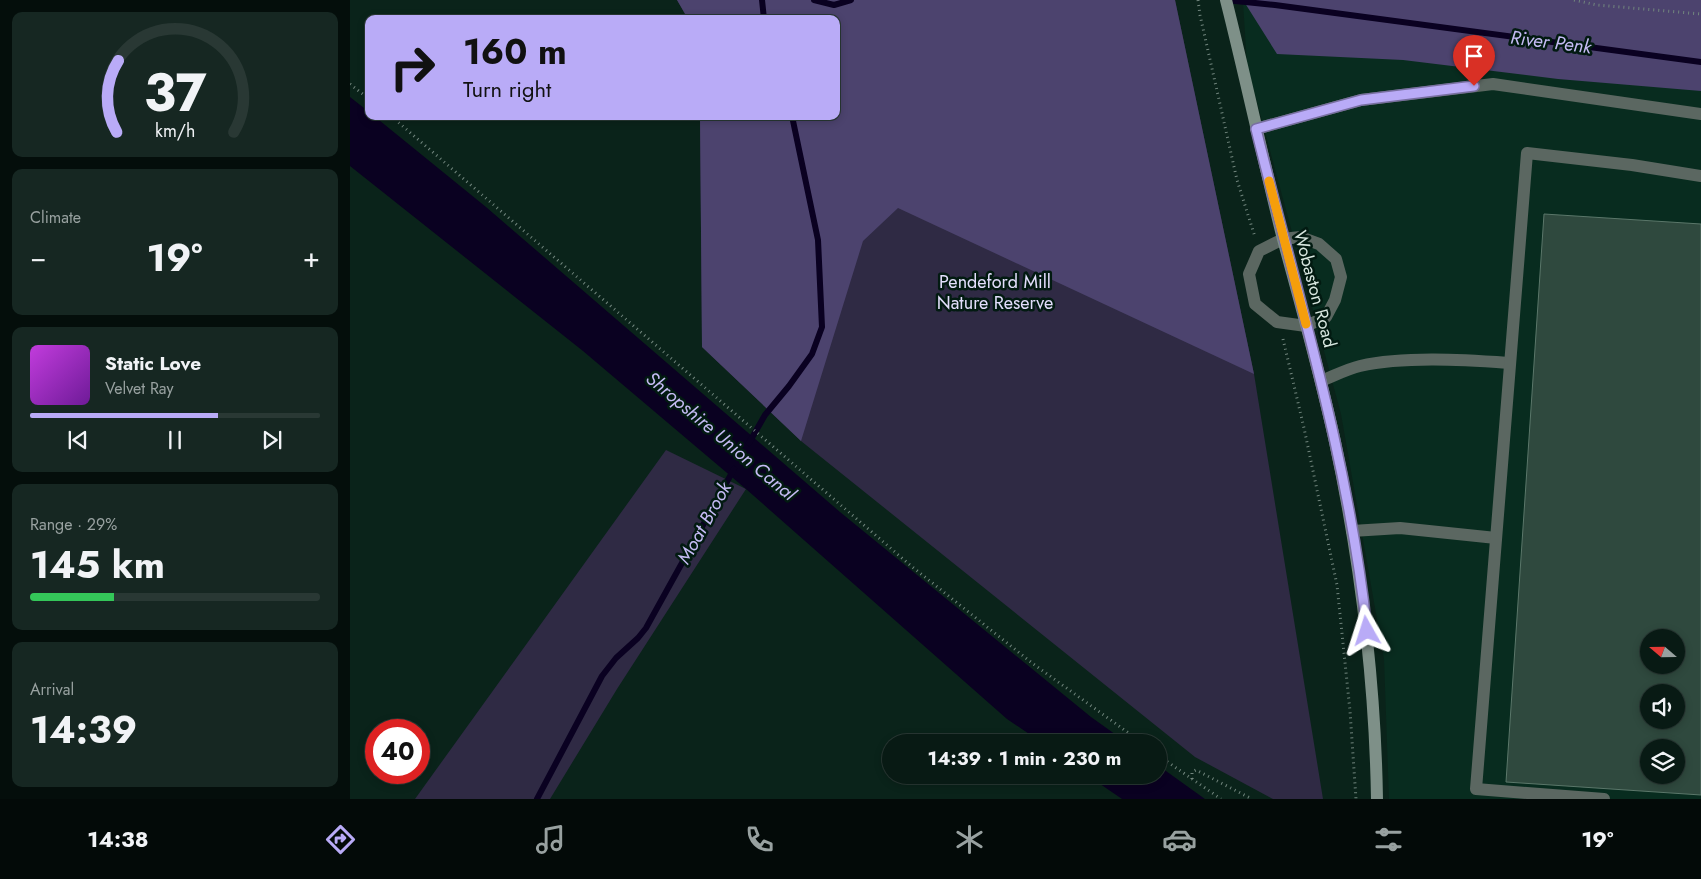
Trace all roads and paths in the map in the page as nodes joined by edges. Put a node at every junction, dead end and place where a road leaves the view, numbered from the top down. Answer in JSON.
{"nodes":[{"id":1,"x":1198,"y":0,"type":"edge"},
{"id":2,"x":1226,"y":0,"type":"edge"},
{"id":3,"x":1574,"y":0,"type":"edge"},
{"id":4,"x":1701,"y":14,"type":"edge"},
{"id":5,"x":350,"y":84,"type":"edge"},
{"id":6,"x":365,"y":96,"type":"edge"},
{"id":7,"x":1701,"y":114,"type":"edge"},
{"id":8,"x":396,"y":120,"type":"edge"},
{"id":9,"x":1256,"y":129,"type":"junction"},
{"id":10,"x":1701,"y":176,"type":"edge"},
{"id":11,"x":1283,"y":238,"type":"junction"},
{"id":12,"x":1259,"y":250,"type":"junction"},
{"id":13,"x":1277,"y":322,"type":"junction"},
{"id":14,"x":1306,"y":326,"type":"junction"},
{"id":15,"x":1510,"y":364,"type":"junction"},
{"id":16,"x":1321,"y":380,"type":"junction"},
{"id":17,"x":1352,"y":531,"type":"junction"},
{"id":18,"x":1496,"y":538,"type":"junction"},
{"id":19,"x":1130,"y":734,"type":"edge"},
{"id":20,"x":1167,"y":762,"type":"edge"},
{"id":21,"x":1192,"y":780,"type":"junction"},
{"id":22,"x":1221,"y":799,"type":"edge"},
{"id":23,"x":1252,"y":799,"type":"edge"},
{"id":24,"x":1356,"y":799,"type":"edge"},
{"id":25,"x":1377,"y":799,"type":"edge"},
{"id":26,"x":1604,"y":799,"type":"edge"}],
"edges":[{"from":1,"to":12,"type":"path"},
{"from":2,"to":9,"type":"street","name":"Wobaston Road"},
{"from":3,"to":4,"type":"path"},
{"from":5,"to":6,"type":"path"},
{"from":7,"to":9,"type":"lane"},
{"from":8,"to":19,"type":"path"},
{"from":9,"to":11,"type":"street","name":"Wobaston Road"},
{"from":10,"to":15,"type":"lane"},
{"from":11,"to":12,"type":"lane"},
{"from":11,"to":14,"type":"street","name":"Wobaston Road"},
{"from":11,"to":14,"type":"lane"},
{"from":12,"to":13,"type":"lane"},
{"from":13,"to":14,"type":"lane"},
{"from":13,"to":24,"type":"path"},
{"from":14,"to":16,"type":"street","name":"Wobaston Road"},
{"from":15,"to":16,"type":"lane"},
{"from":15,"to":18,"type":"lane"},
{"from":16,"to":17,"type":"street","name":"Wobaston Road"},
{"from":17,"to":18,"type":"lane"},
{"from":17,"to":25,"type":"street","name":"Wobaston Road"},
{"from":18,"to":26,"type":"lane"},
{"from":20,"to":21,"type":"path"},
{"from":21,"to":22,"type":"path"},
{"from":21,"to":23,"type":"path"}]}
